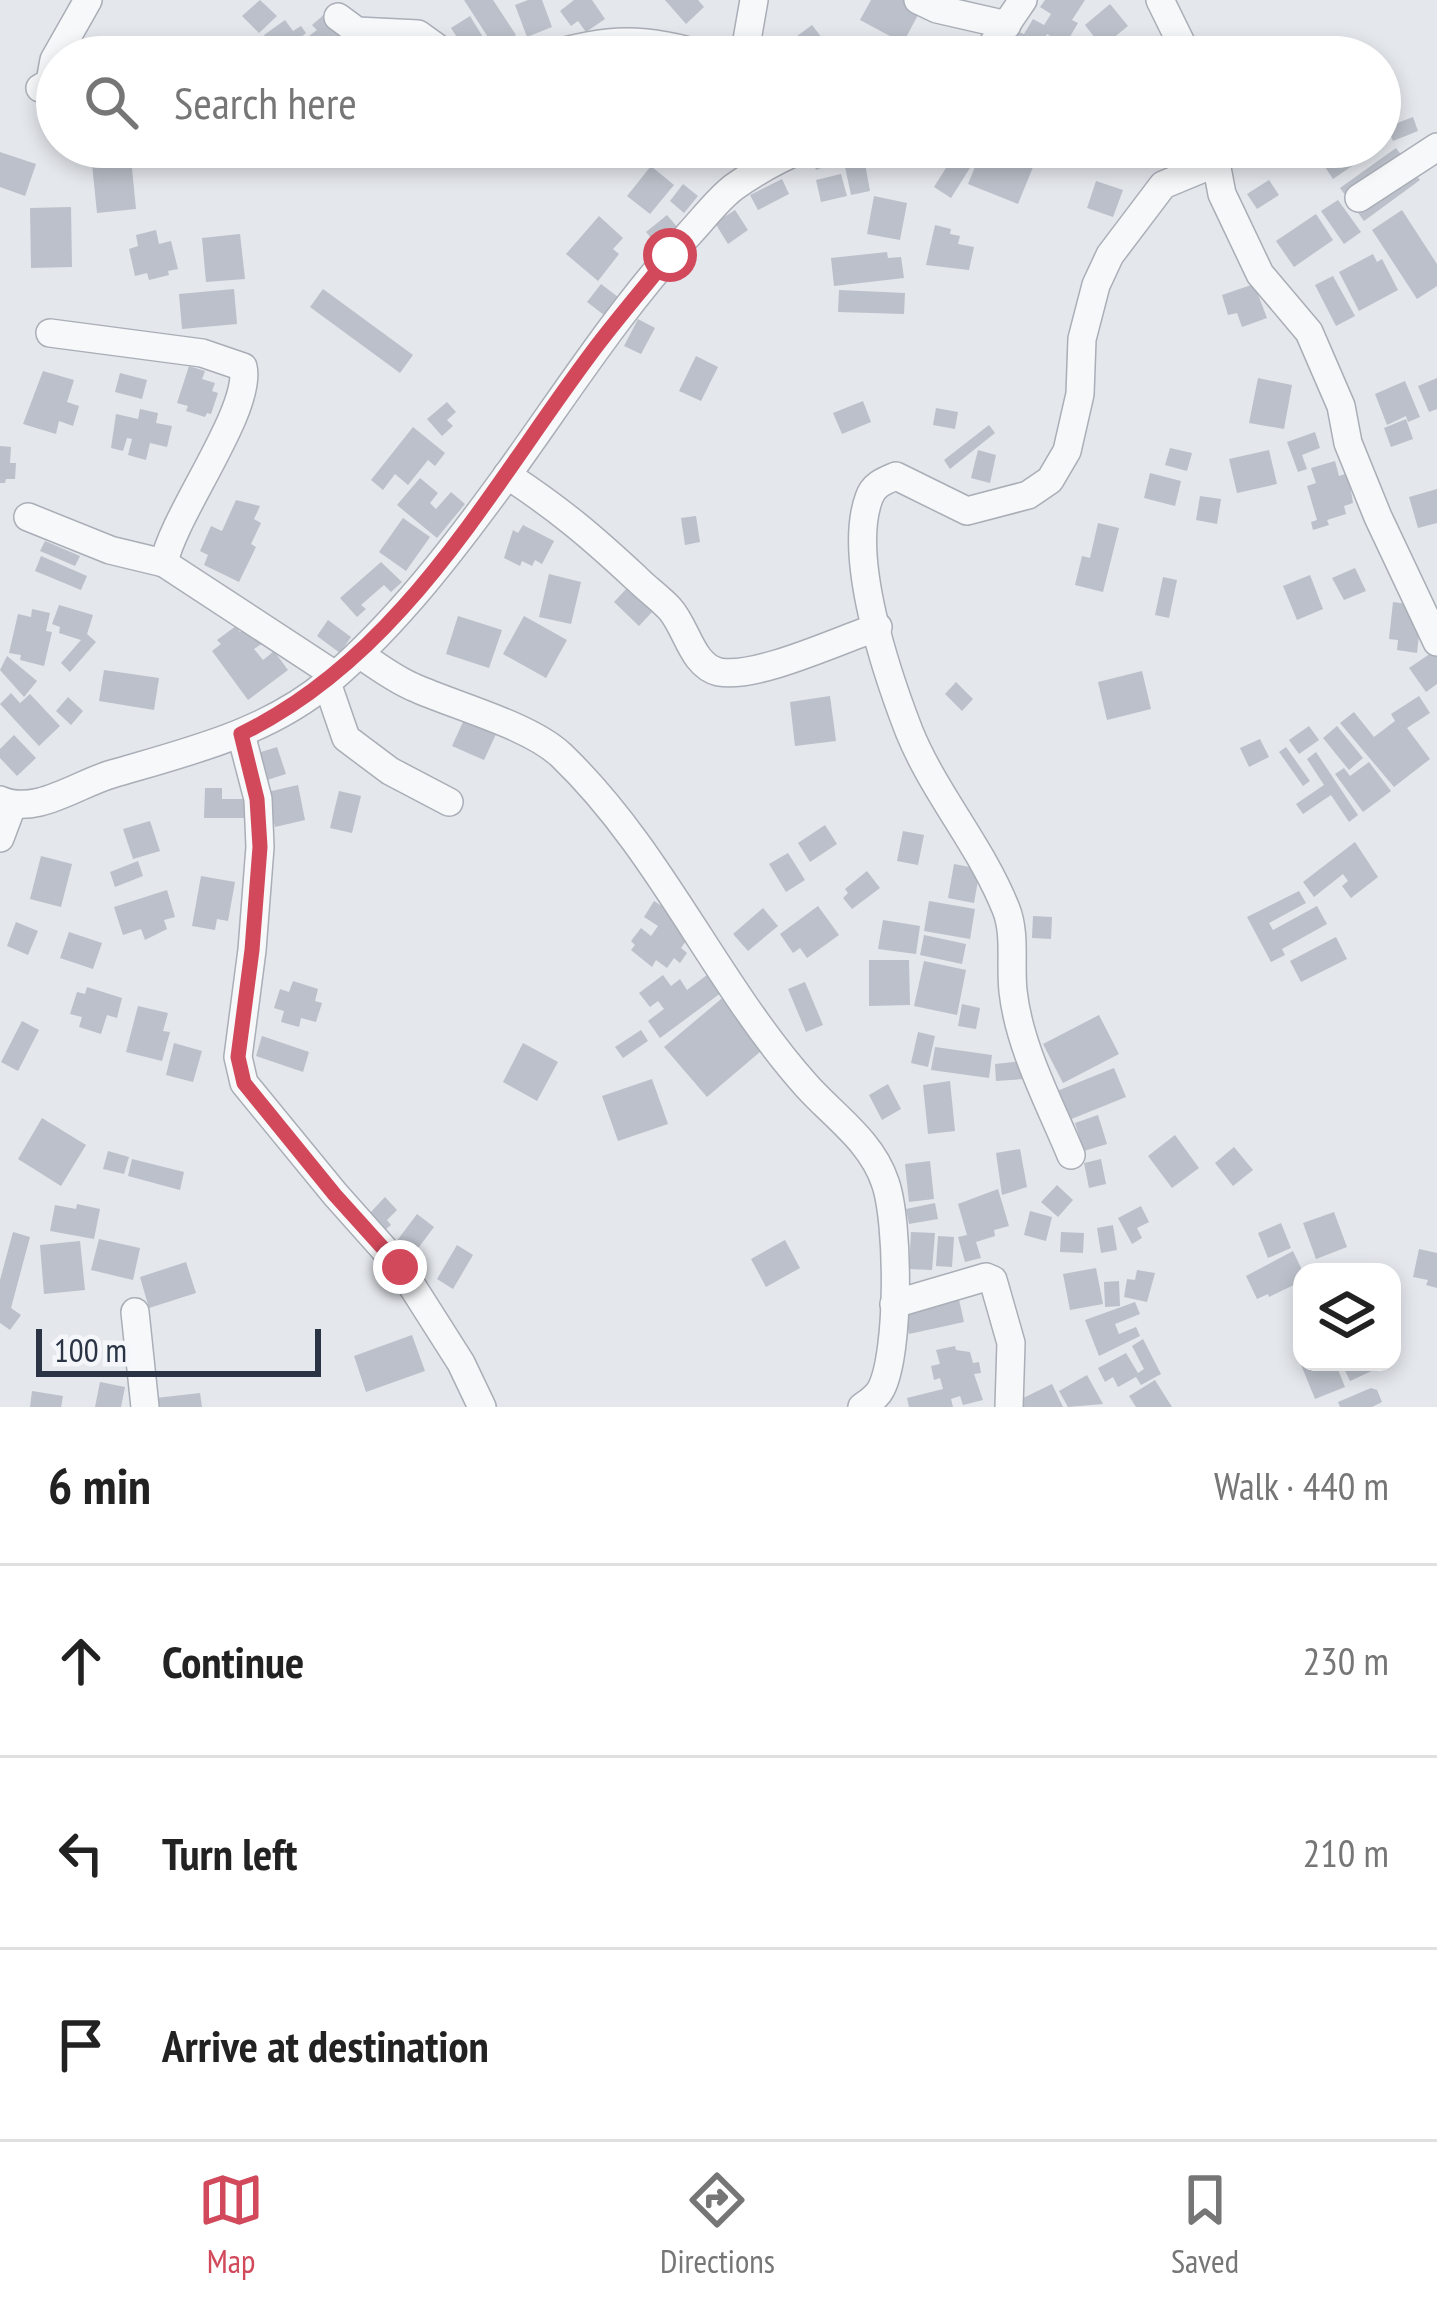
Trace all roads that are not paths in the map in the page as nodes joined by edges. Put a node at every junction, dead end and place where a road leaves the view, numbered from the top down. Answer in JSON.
{"nodes":[{"id":1,"x":88,"y":0,"type":"edge"},
{"id":2,"x":754,"y":0,"type":"edge"},
{"id":3,"x":918,"y":0,"type":"edge"},
{"id":4,"x":1023,"y":0,"type":"edge"},
{"id":5,"x":1160,"y":0,"type":"edge"},
{"id":6,"x":338,"y":16,"type":"dead end"},
{"id":7,"x":1007,"y":25,"type":"junction"},
{"id":8,"x":67,"y":36,"type":"edge"},
{"id":9,"x":421,"y":36,"type":"edge"},
{"id":10,"x":748,"y":36,"type":"edge"},
{"id":11,"x":999,"y":36,"type":"edge"},
{"id":12,"x":1178,"y":36,"type":"edge"},
{"id":13,"x":1437,"y":147,"type":"edge"},
{"id":14,"x":768,"y":168,"type":"edge"},
{"id":15,"x":1192,"y":168,"type":"edge"},
{"id":16,"x":1217,"y":168,"type":"edge"},
{"id":17,"x":1359,"y":198,"type":"dead end"},
{"id":18,"x":50,"y":333,"type":"dead end"},
{"id":19,"x":507,"y":475,"type":"junction"},
{"id":20,"x":28,"y":517,"type":"dead end"},
{"id":21,"x":164,"y":563,"type":"junction"},
{"id":22,"x":878,"y":627,"type":"junction"},
{"id":23,"x":1437,"y":642,"type":"edge"},
{"id":24,"x":359,"y":654,"type":"junction"},
{"id":25,"x":331,"y":679,"type":"junction"},
{"id":26,"x":241,"y":734,"type":"junction"},
{"id":27,"x":449,"y":802,"type":"dead end"},
{"id":28,"x":6,"y":803,"type":"edge"},
{"id":29,"x":0,"y":838,"type":"edge"},
{"id":30,"x":1071,"y":1155,"type":"dead end"},
{"id":31,"x":894,"y":1304,"type":"junction"},
{"id":32,"x":135,"y":1312,"type":"dead end"},
{"id":33,"x":145,"y":1407,"type":"edge"},
{"id":34,"x":482,"y":1407,"type":"edge"},
{"id":35,"x":862,"y":1407,"type":"edge"},
{"id":36,"x":1010,"y":1407,"type":"edge"}],
"edges":[{"from":1,"to":8,"type":"street"},
{"from":2,"to":10,"type":"street"},
{"from":3,"to":7,"type":"street"},
{"from":4,"to":7,"type":"street"},
{"from":5,"to":12,"type":"street"},
{"from":6,"to":9,"type":"street"},
{"from":7,"to":11,"type":"street"},
{"from":13,"to":17,"type":"street"},
{"from":14,"to":19,"type":"street"},
{"from":15,"to":22,"type":"street"},
{"from":16,"to":23,"type":"street"},
{"from":18,"to":21,"type":"street"},
{"from":19,"to":22,"type":"street"},
{"from":19,"to":24,"type":"street"},
{"from":20,"to":21,"type":"street"},
{"from":21,"to":25,"type":"street"},
{"from":22,"to":30,"type":"street"},
{"from":24,"to":25,"type":"street"},
{"from":24,"to":31,"type":"street"},
{"from":25,"to":26,"type":"street"},
{"from":25,"to":27,"type":"street"},
{"from":26,"to":28,"type":"street"},
{"from":26,"to":34,"type":"street"},
{"from":28,"to":29,"type":"street"},
{"from":31,"to":35,"type":"street"},
{"from":31,"to":36,"type":"street"},
{"from":32,"to":33,"type":"street"}]}
